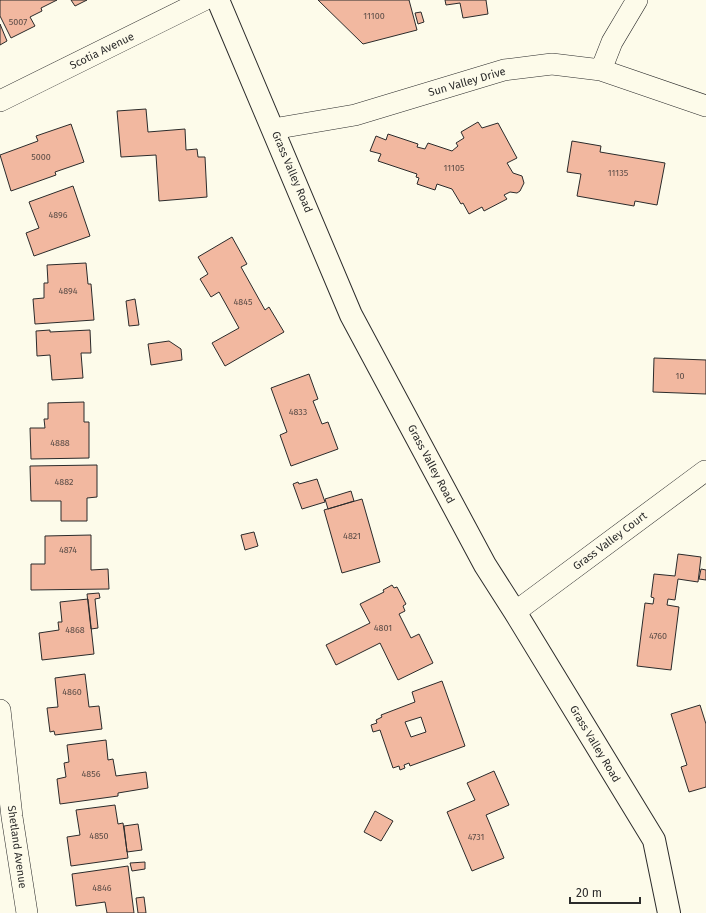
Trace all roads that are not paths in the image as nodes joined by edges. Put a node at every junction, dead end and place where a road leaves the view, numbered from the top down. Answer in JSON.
{"nodes":[{"id":1,"x":204,"y":0,"type":"edge"},
{"id":2,"x":218,"y":0,"type":"edge"},
{"id":3,"x":637,"y":0,"type":"edge"},
{"id":4,"x":602,"y":70,"type":"junction"},
{"id":5,"x":0,"y":101,"type":"edge"},
{"id":6,"x":706,"y":106,"type":"edge"},
{"id":7,"x":273,"y":129,"type":"junction"},
{"id":8,"x":705,"y":471,"type":"edge"},
{"id":9,"x":515,"y":612,"type":"junction"},
{"id":10,"x":0,"y":710,"type":"edge"},
{"id":11,"x":6,"y":818,"type":"edge"},
{"id":12,"x":26,"y":913,"type":"edge"},
{"id":13,"x":669,"y":913,"type":"edge"}],
"edges":[{"from":1,"to":5,"type":"street","name":"Scotia Avenue"},
{"from":2,"to":7,"type":"main road","name":"Grass Valley Road"},
{"from":3,"to":4,"type":"street"},
{"from":4,"to":6,"type":"street","name":"Sun Valley Drive"},
{"from":4,"to":7,"type":"street","name":"Sun Valley Drive"},
{"from":7,"to":9,"type":"main road","name":"Grass Valley Road"},
{"from":8,"to":9,"type":"street","name":"Grass Valley Court"},
{"from":9,"to":13,"type":"main road","name":"Grass Valley Road"},
{"from":10,"to":11,"type":"street","name":"Shetland Avenue"},
{"from":11,"to":12,"type":"street","name":"Shetland Avenue"}]}
